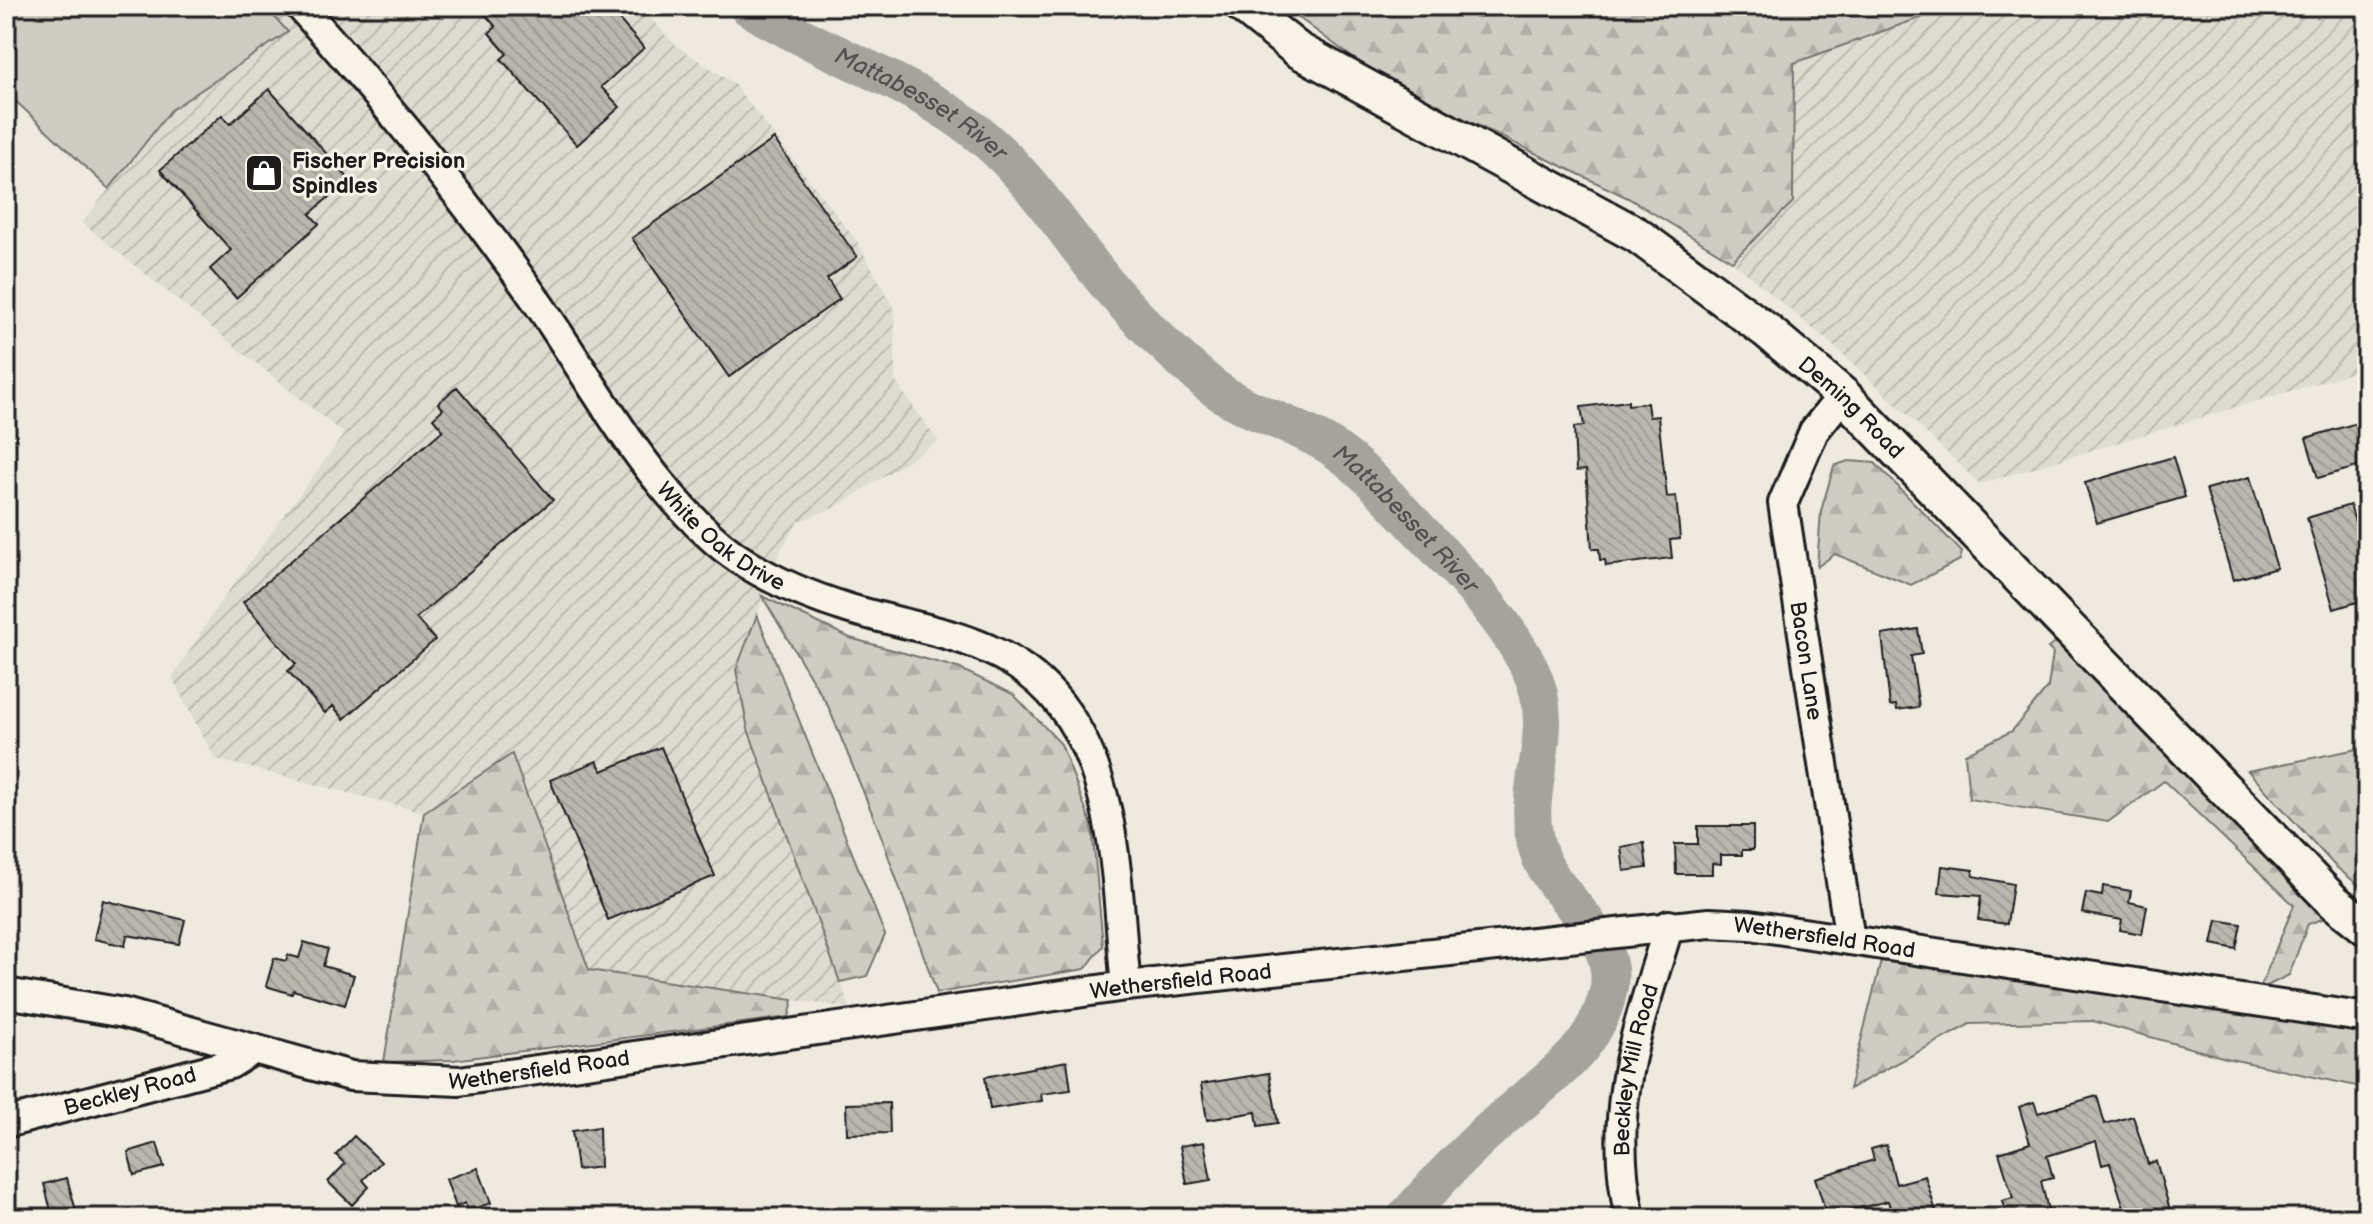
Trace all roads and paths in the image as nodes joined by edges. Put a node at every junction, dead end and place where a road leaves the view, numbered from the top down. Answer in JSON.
{"nodes":[{"id":1,"x":300,"y":6,"type":"edge"},
{"id":2,"x":1243,"y":6,"type":"edge"},
{"id":3,"x":1843,"y":395,"type":"junction"},
{"id":4,"x":1669,"y":925,"type":"junction"},
{"id":5,"x":2367,"y":928,"type":"edge"},
{"id":6,"x":1850,"y":940,"type":"junction"},
{"id":7,"x":1126,"y":986,"type":"junction"},
{"id":8,"x":6,"y":993,"type":"edge"},
{"id":9,"x":2361,"y":1017,"type":"dead end"},
{"id":10,"x":251,"y":1051,"type":"junction"},
{"id":11,"x":6,"y":1123,"type":"edge"},
{"id":12,"x":1630,"y":1218,"type":"edge"}],
"edges":[{"from":1,"to":7,"type":"street","name":"White Oak Drive"},
{"from":2,"to":3,"type":"main road","name":"Deming Road"},
{"from":3,"to":5,"type":"main road","name":"Deming Road"},
{"from":3,"to":6,"type":"street","name":"Bacon Lane"},
{"from":4,"to":6,"type":"street","name":"Wethersfield Road"},
{"from":4,"to":7,"type":"street","name":"Wethersfield Road"},
{"from":4,"to":12,"type":"street","name":"Beckley Mill Road"},
{"from":6,"to":9,"type":"street","name":"Wethersfield Road"},
{"from":7,"to":10,"type":"street","name":"Wethersfield Road"},
{"from":8,"to":10,"type":"street","name":"Wethersfield Road"},
{"from":10,"to":11,"type":"street","name":"Beckley Road"}]}
